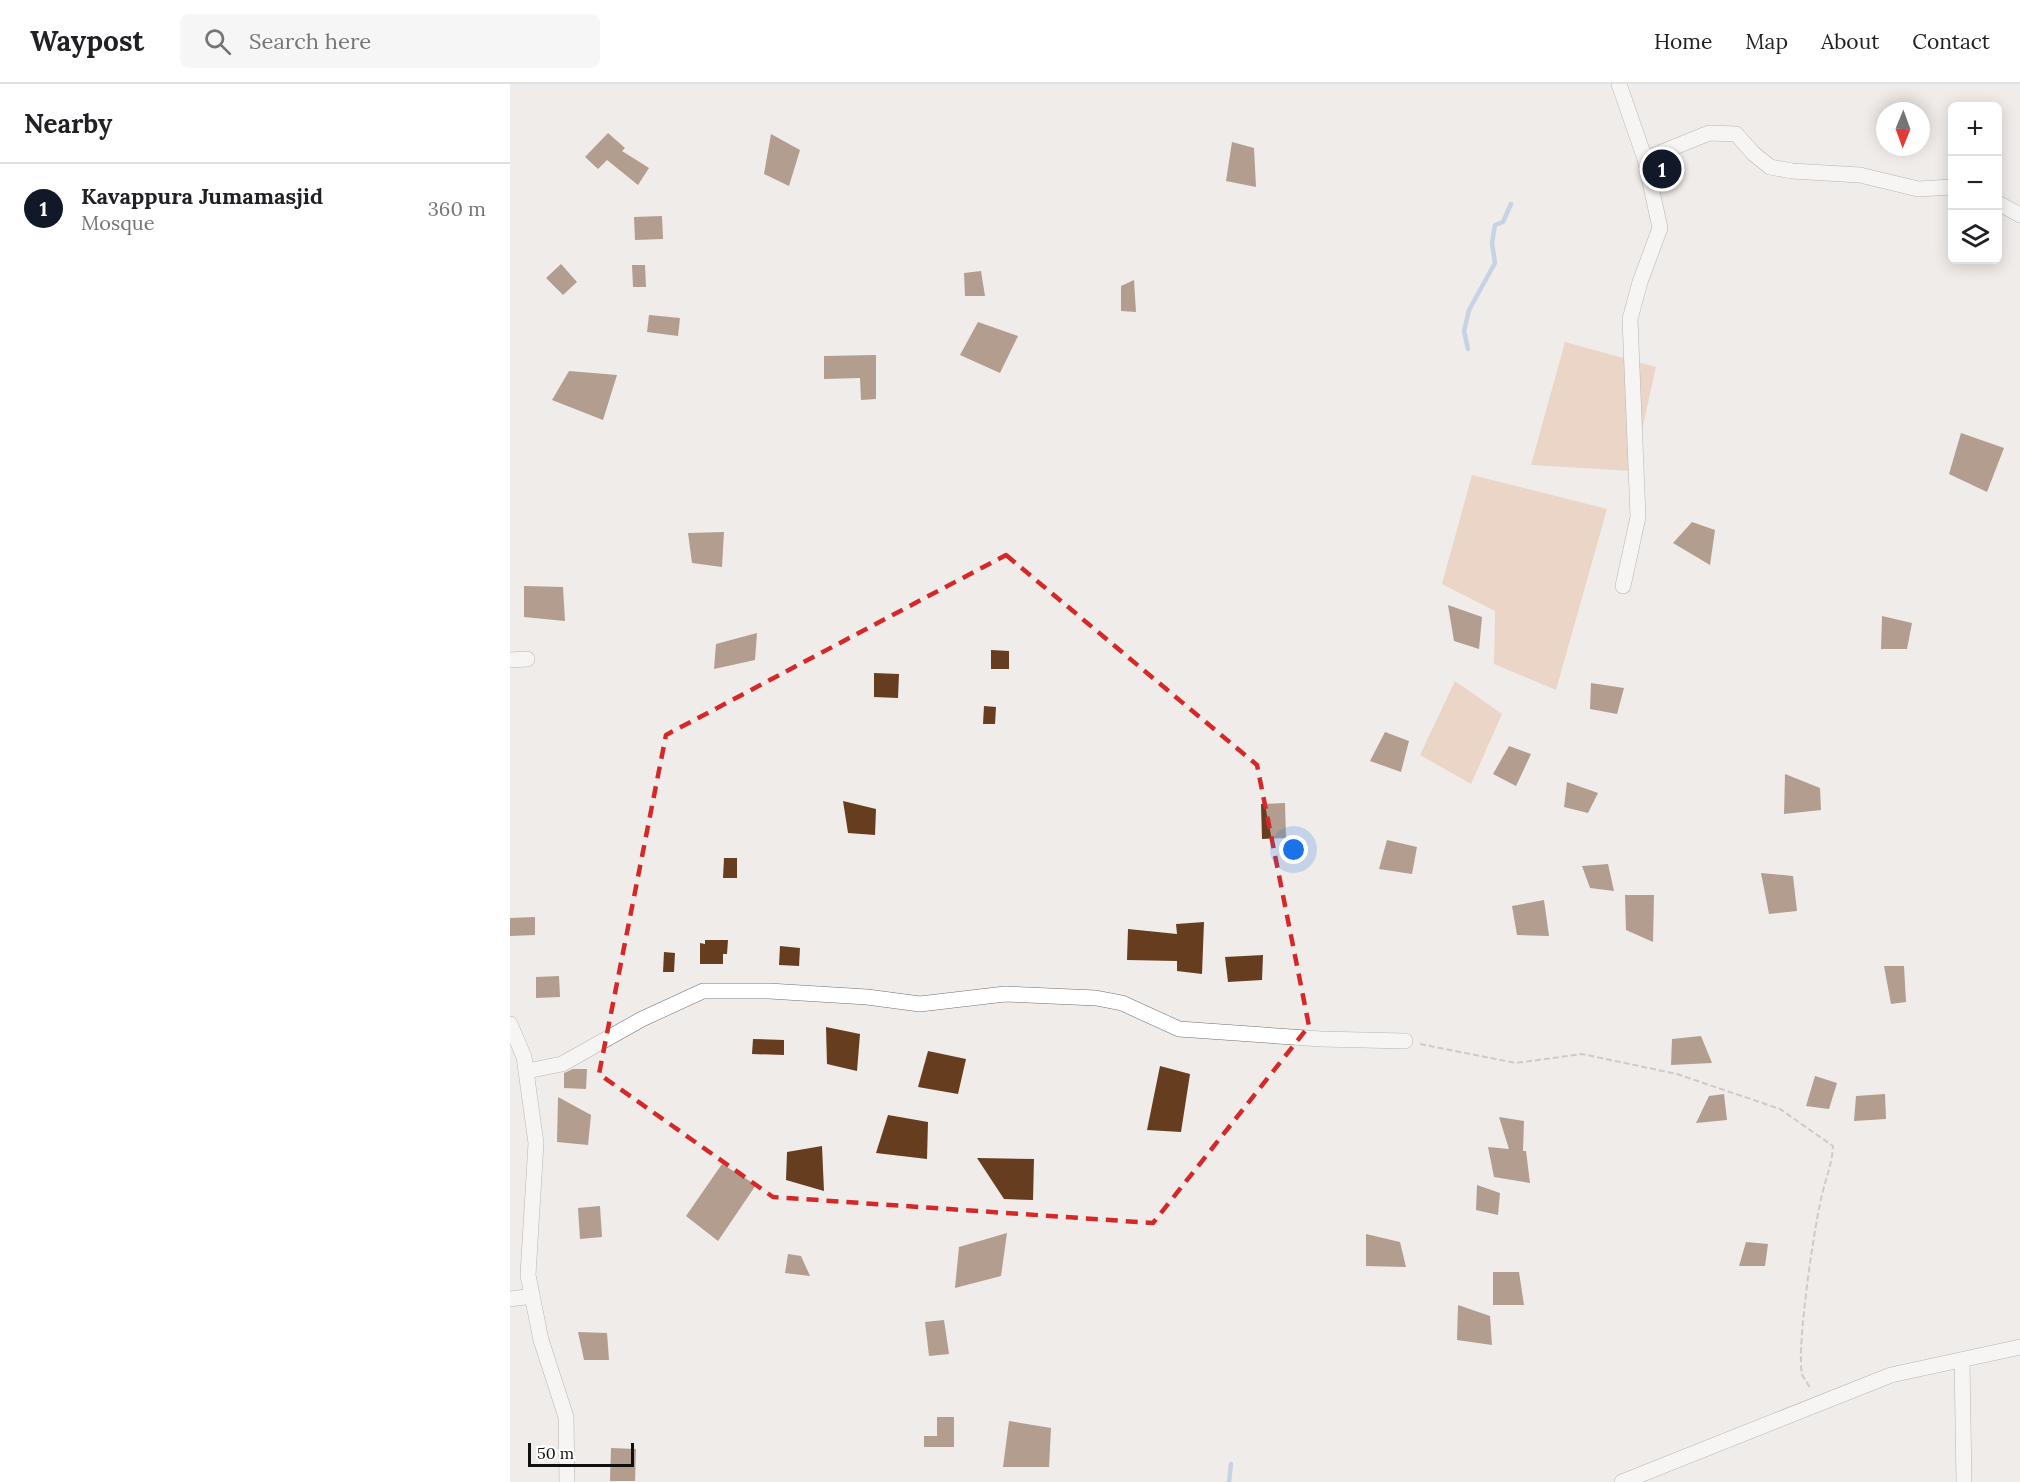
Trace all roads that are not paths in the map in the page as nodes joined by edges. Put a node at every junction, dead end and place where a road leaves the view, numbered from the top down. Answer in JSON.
{"nodes":[{"id":1,"x":1619,"y":84,"type":"edge"},
{"id":2,"x":1652,"y":157,"type":"junction"},
{"id":3,"x":1948,"y":187,"type":"edge"},
{"id":4,"x":2002,"y":205,"type":"edge"},
{"id":5,"x":2020,"y":215,"type":"edge"},
{"id":6,"x":1623,"y":586,"type":"dead end"},
{"id":7,"x":527,"y":659,"type":"dead end"},
{"id":8,"x":510,"y":660,"type":"edge"},
{"id":9,"x":510,"y":1024,"type":"edge"},
{"id":10,"x":1405,"y":1041,"type":"road end"},
{"id":11,"x":526,"y":1071,"type":"junction"},
{"id":12,"x":532,"y":1296,"type":"junction"},
{"id":13,"x":510,"y":1299,"type":"edge"},
{"id":14,"x":2020,"y":1347,"type":"edge"},
{"id":15,"x":1962,"y":1360,"type":"junction"},
{"id":16,"x":567,"y":1482,"type":"edge"},
{"id":17,"x":1622,"y":1482,"type":"edge"},
{"id":18,"x":1964,"y":1482,"type":"edge"}],
"edges":[{"from":1,"to":2,"type":"street"},
{"from":2,"to":3,"type":"street"},
{"from":2,"to":6,"type":"street"},
{"from":4,"to":5,"type":"street"},
{"from":7,"to":8,"type":"street"},
{"from":9,"to":11,"type":"street"},
{"from":10,"to":11,"type":"street"},
{"from":11,"to":12,"type":"street"},
{"from":12,"to":13,"type":"street"},
{"from":12,"to":16,"type":"street"},
{"from":14,"to":15,"type":"street"},
{"from":15,"to":17,"type":"street"},
{"from":15,"to":18,"type":"street"}]}
